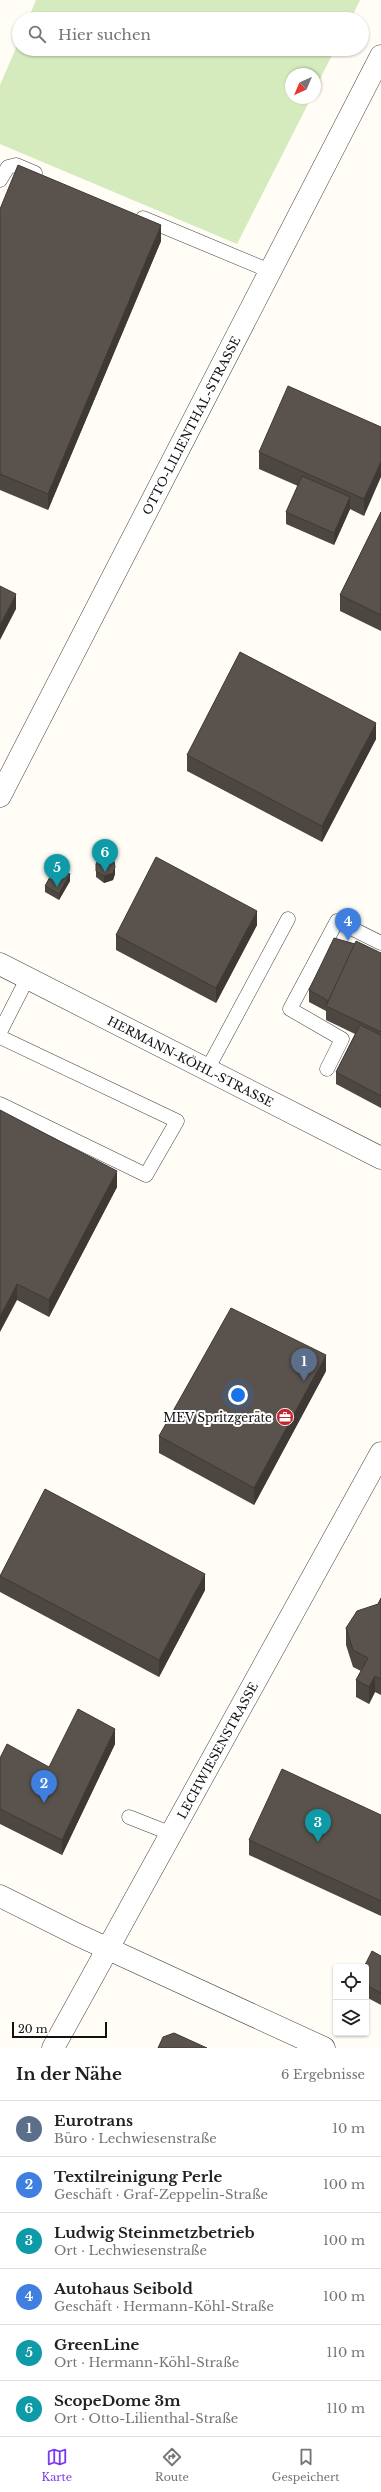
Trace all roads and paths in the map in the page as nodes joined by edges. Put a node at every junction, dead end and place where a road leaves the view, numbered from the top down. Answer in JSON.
{"nodes":[{"id":1,"x":381,"y":56,"type":"edge"},
{"id":2,"x":45,"y":177,"type":"edge"},
{"id":3,"x":0,"y":180,"type":"edge"},
{"id":4,"x":132,"y":214,"type":"edge"},
{"id":5,"x":270,"y":271,"type":"junction"},
{"id":6,"x":0,"y":796,"type":"edge"},
{"id":7,"x":288,"y":918,"type":"dead end"},
{"id":8,"x":381,"y":943,"type":"edge"},
{"id":9,"x":0,"y":964,"type":"edge"},
{"id":10,"x":28,"y":979,"type":"junction"},
{"id":11,"x":0,"y":1032,"type":"edge"},
{"id":12,"x":0,"y":1037,"type":"edge"},
{"id":13,"x":326,"y":1069,"type":"dead end"},
{"id":14,"x":207,"y":1070,"type":"junction"},
{"id":15,"x":0,"y":1104,"type":"edge"},
{"id":16,"x":381,"y":1158,"type":"edge"},
{"id":17,"x":381,"y":1453,"type":"edge"},
{"id":18,"x":129,"y":1816,"type":"dead end"},
{"id":19,"x":172,"y":1834,"type":"junction"},
{"id":20,"x":0,"y":1896,"type":"edge"},
{"id":21,"x":107,"y":1947,"type":"junction"},
{"id":22,"x":53,"y":2048,"type":"edge"},
{"id":23,"x":324,"y":2048,"type":"edge"}],
"edges":[{"from":1,"to":5,"type":"street","name":"OTTO-LILIENTHAL-STRASSE"},
{"from":2,"to":3,"type":"lane"},
{"from":4,"to":5,"type":"lane"},
{"from":5,"to":6,"type":"street","name":"OTTO-LILIENTHAL-STRASSE"},
{"from":7,"to":14,"type":"lane"},
{"from":8,"to":13,"type":"lane"},
{"from":9,"to":10,"type":"street","name":"HERMANN-KÖHL-STRASSE"},
{"from":10,"to":11,"type":"lane"},
{"from":10,"to":14,"type":"street","name":"HERMANN-KÖHL-STRASSE"},
{"from":12,"to":15,"type":"lane"},
{"from":14,"to":16,"type":"street","name":"HERMANN-KÖHL-STRASSE"},
{"from":17,"to":19,"type":"street","name":"LECHWIESENSTRASSE"},
{"from":18,"to":19,"type":"lane"},
{"from":19,"to":21,"type":"street","name":"LECHWIESENSTRASSE"},
{"from":20,"to":21,"type":"street"},
{"from":21,"to":22,"type":"street","name":"LECHWIESENSTRASSE"},
{"from":21,"to":23,"type":"street"}]}
